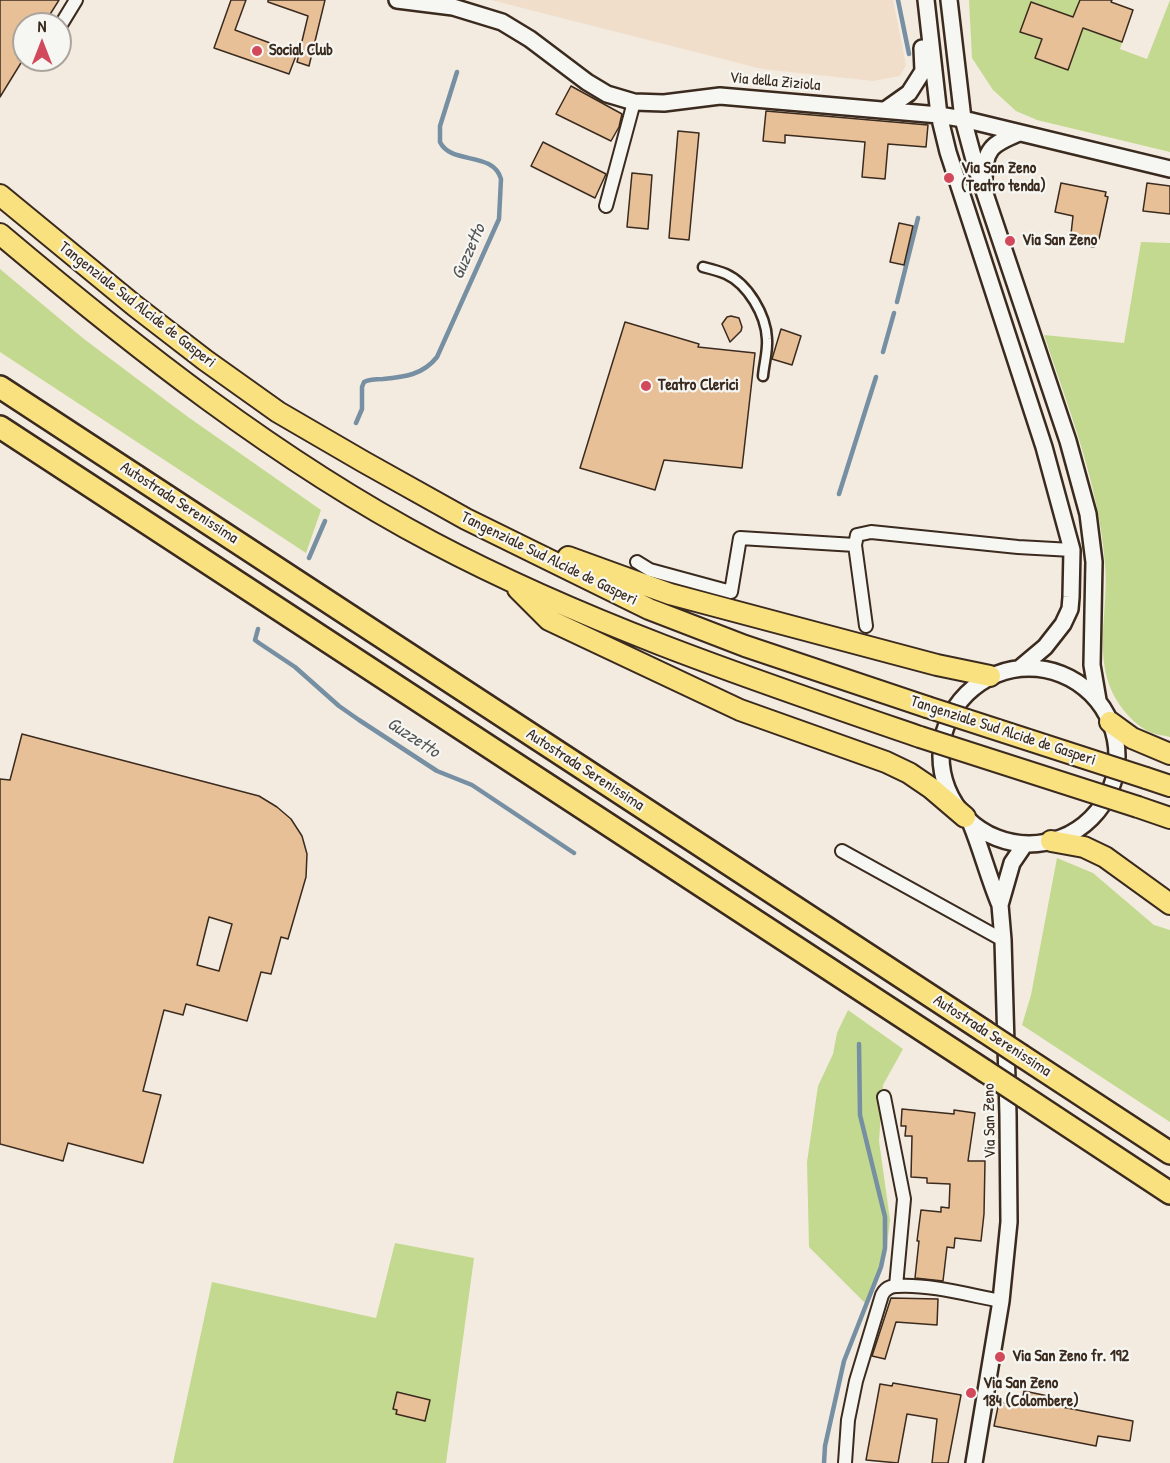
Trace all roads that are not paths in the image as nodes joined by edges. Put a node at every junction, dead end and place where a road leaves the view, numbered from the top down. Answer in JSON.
{"nodes":[{"id":1,"x":397,"y":0,"type":"edge"},
{"id":2,"x":921,"y":0,"type":"edge"},
{"id":3,"x":926,"y":0,"type":"edge"},
{"id":4,"x":949,"y":0,"type":"edge"},
{"id":5,"x":634,"y":102,"type":"junction"},
{"id":6,"x":885,"y":110,"type":"junction"},
{"id":7,"x":939,"y":115,"type":"junction"},
{"id":8,"x":963,"y":119,"type":"junction"},
{"id":9,"x":1019,"y":133,"type":"junction"},
{"id":10,"x":1170,"y":169,"type":"edge"},
{"id":11,"x":984,"y":192,"type":"junction"},
{"id":12,"x":0,"y":195,"type":"edge"},
{"id":13,"x":606,"y":206,"type":"dead end"},
{"id":14,"x":0,"y":234,"type":"edge"},
{"id":15,"x":703,"y":267,"type":"dead end"},
{"id":16,"x":763,"y":376,"type":"dead end"},
{"id":17,"x":0,"y":387,"type":"edge"},
{"id":18,"x":0,"y":427,"type":"edge"},
{"id":19,"x":512,"y":542,"type":"junction"},
{"id":20,"x":855,"y":545,"type":"junction"},
{"id":21,"x":1072,"y":550,"type":"junction"},
{"id":22,"x":637,"y":562,"type":"dead end"},
{"id":23,"x":512,"y":582,"type":"junction"},
{"id":24,"x":866,"y":626,"type":"dead end"},
{"id":25,"x":1020,"y":668,"type":"junction"},
{"id":26,"x":990,"y":676,"type":"junction"},
{"id":27,"x":1098,"y":700,"type":"junction"},
{"id":28,"x":1110,"y":722,"type":"junction"},
{"id":29,"x":1170,"y":754,"type":"edge"},
{"id":30,"x":1170,"y":786,"type":"edge"},
{"id":31,"x":1170,"y":818,"type":"edge"},
{"id":32,"x":967,"y":820,"type":"junction"},
{"id":33,"x":1051,"y":841,"type":"junction"},
{"id":34,"x":1025,"y":844,"type":"junction"},
{"id":35,"x":842,"y":851,"type":"dead end"},
{"id":36,"x":1170,"y":904,"type":"edge"},
{"id":37,"x":1000,"y":905,"type":"junction"},
{"id":38,"x":1003,"y":940,"type":"junction"},
{"id":39,"x":884,"y":1097,"type":"dead end"},
{"id":40,"x":1170,"y":1153,"type":"edge"},
{"id":41,"x":1170,"y":1192,"type":"edge"},
{"id":42,"x":896,"y":1286,"type":"junction"},
{"id":43,"x":1001,"y":1301,"type":"junction"},
{"id":44,"x":845,"y":1463,"type":"edge"},
{"id":45,"x":974,"y":1463,"type":"edge"}],
"edges":[{"from":1,"to":5,"type":"street","name":"Via della Ziziola"},
{"from":2,"to":6,"type":"street"},
{"from":3,"to":7,"type":"street","name":"Via San Zeno"},
{"from":4,"to":8,"type":"street","name":"Via San Zeno"},
{"from":5,"to":6,"type":"street","name":"Via della Ziziola"},
{"from":5,"to":13,"type":"street"},
{"from":6,"to":7,"type":"street","name":"Via della Ziziola"},
{"from":7,"to":8,"type":"street","name":"Via della Ziziola"},
{"from":7,"to":21,"type":"street","name":"Via San Zeno"},
{"from":8,"to":9,"type":"street","name":"Via della Ziziola"},
{"from":8,"to":11,"type":"street","name":"Via San Zeno"},
{"from":9,"to":10,"type":"street","name":"Via della Ziziola"},
{"from":9,"to":11,"type":"street"},
{"from":11,"to":27,"type":"street","name":"Via San Zeno"},
{"from":12,"to":19,"type":"highway","name":"Tangenziale Sud Alcide de Gasperi"},
{"from":14,"to":23,"type":"highway","name":"Tangenziale Sud Alcide de Gasperi"},
{"from":15,"to":16,"type":"street"},
{"from":17,"to":40,"type":"highway","name":"Autostrada Serenissima","bridge":true},
{"from":18,"to":41,"type":"highway","name":"Autostrada Serenissima","bridge":true},
{"from":19,"to":26,"type":"highway"},
{"from":19,"to":30,"type":"highway","name":"Tangenziale Sud Alcide de Gasperi","bridge":true},
{"from":20,"to":21,"type":"street"},
{"from":20,"to":22,"type":"street"},
{"from":20,"to":24,"type":"street"},
{"from":21,"to":25,"type":"street","name":"Via San Zeno"},
{"from":23,"to":31,"type":"highway","name":"Tangenziale Sud Alcide de Gasperi","bridge":true},
{"from":23,"to":32,"type":"highway"},
{"from":25,"to":26,"type":"street","name":"Via San Zeno"},
{"from":25,"to":27,"type":"street","name":"Via San Zeno"},
{"from":26,"to":32,"type":"street","name":"Via San Zeno"},
{"from":27,"to":28,"type":"street","name":"Via San Zeno"},
{"from":28,"to":29,"type":"highway"},
{"from":28,"to":33,"type":"street","name":"Via San Zeno"},
{"from":32,"to":34,"type":"street","name":"Via San Zeno"},
{"from":32,"to":37,"type":"street","name":"Via San Zeno"},
{"from":33,"to":34,"type":"street","name":"Via San Zeno"},
{"from":33,"to":36,"type":"highway"},
{"from":34,"to":37,"type":"street","name":"Via San Zeno"},
{"from":35,"to":38,"type":"street"},
{"from":37,"to":38,"type":"street","name":"Via San Zeno"},
{"from":38,"to":43,"type":"street","name":"Via San Zeno"},
{"from":39,"to":42,"type":"street"},
{"from":42,"to":43,"type":"street"},
{"from":42,"to":44,"type":"street"},
{"from":43,"to":45,"type":"street","name":"Via San Zeno"}]}
